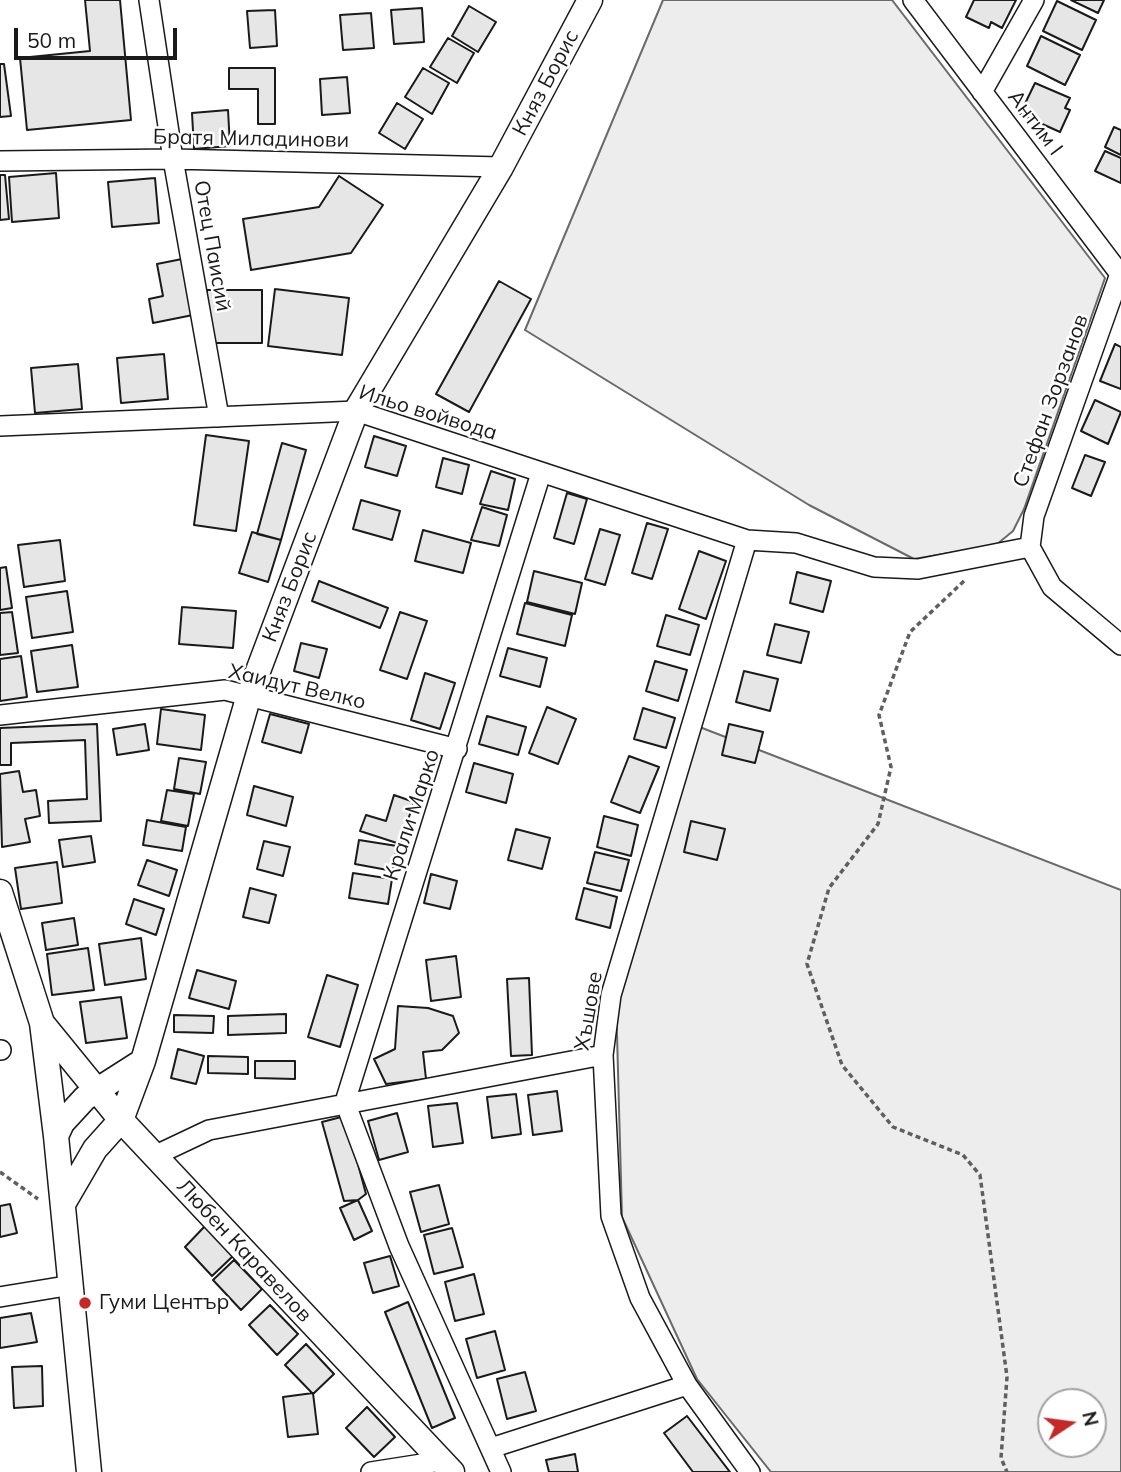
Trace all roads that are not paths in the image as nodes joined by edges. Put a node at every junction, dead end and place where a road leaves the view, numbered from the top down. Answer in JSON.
{"nodes":[{"id":1,"x":149,"y":0,"type":"edge"},
{"id":2,"x":590,"y":0,"type":"edge"},
{"id":3,"x":913,"y":0,"type":"edge"},
{"id":4,"x":1034,"y":0,"type":"edge"},
{"id":5,"x":982,"y":92,"type":"junction"},
{"id":6,"x":173,"y":159,"type":"junction"},
{"id":7,"x":0,"y":161,"type":"edge"},
{"id":8,"x":501,"y":167,"type":"junction"},
{"id":9,"x":1120,"y":272,"type":"edge"},
{"id":10,"x":356,"y":411,"type":"junction"},
{"id":11,"x":219,"y":417,"type":"junction"},
{"id":12,"x":0,"y":426,"type":"edge"},
{"id":13,"x":541,"y":473,"type":"junction"},
{"id":14,"x":747,"y":540,"type":"junction"},
{"id":15,"x":1030,"y":547,"type":"junction"},
{"id":16,"x":1121,"y":645,"type":"edge"},
{"id":17,"x":249,"y":695,"type":"junction"},
{"id":18,"x":0,"y":715,"type":"edge"},
{"id":19,"x":457,"y":749,"type":"junction"},
{"id":20,"x":0,"y":892,"type":"edge"},
{"id":21,"x":42,"y":1023,"type":"junction"},
{"id":22,"x":603,"y":1055,"type":"junction"},
{"id":23,"x":143,"y":1061,"type":"junction"},
{"id":24,"x":97,"y":1091,"type":"junction"},
{"id":25,"x":345,"y":1102,"type":"junction"},
{"id":26,"x":121,"y":1120,"type":"junction"},
{"id":27,"x":56,"y":1136,"type":"junction"},
{"id":28,"x":154,"y":1156,"type":"junction"},
{"id":29,"x":64,"y":1208,"type":"junction"},
{"id":30,"x":72,"y":1285,"type":"junction"},
{"id":31,"x":0,"y":1297,"type":"edge"},
{"id":32,"x":687,"y":1385,"type":"junction"},
{"id":33,"x":491,"y":1448,"type":"junction"},
{"id":34,"x":447,"y":1466,"type":"edge"},
{"id":35,"x":89,"y":1472,"type":"edge"},
{"id":36,"x":371,"y":1472,"type":"edge"},
{"id":37,"x":501,"y":1472,"type":"edge"},
{"id":38,"x":750,"y":1472,"type":"edge"}],
"edges":[{"from":1,"to":6,"type":"street","name":"Отец Паисий"},
{"from":2,"to":8,"type":"street","name":"Княз Борис"},
{"from":3,"to":5,"type":"street","name":"Антим I"},
{"from":4,"to":5,"type":"street"},
{"from":5,"to":9,"type":"street","name":"Антим I"},
{"from":6,"to":7,"type":"street","name":"Братя Миладинови"},
{"from":6,"to":8,"type":"street","name":"Братя Миладинови"},
{"from":6,"to":11,"type":"street","name":"Отец Паисий"},
{"from":8,"to":10,"type":"street","name":"Княз Борис"},
{"from":9,"to":15,"type":"street","name":"Стефан Зорзанов"},
{"from":10,"to":11,"type":"street","name":"Ильо войвода"},
{"from":10,"to":13,"type":"street","name":"Ильо войвода"},
{"from":10,"to":17,"type":"street","name":"Княз Борис"},
{"from":11,"to":12,"type":"street","name":"Ильо войвода"},
{"from":13,"to":14,"type":"street","name":"Ильо войвода"},
{"from":13,"to":19,"type":"street","name":"Крали Марко"},
{"from":14,"to":15,"type":"street","name":"Ильо войвода"},
{"from":14,"to":22,"type":"street","name":"Хъшове"},
{"from":15,"to":16,"type":"street"},
{"from":17,"to":18,"type":"street","name":"Хаидут Велко"},
{"from":17,"to":19,"type":"street","name":"Хаидут Велко"},
{"from":17,"to":23,"type":"street","name":"Княз Борис"},
{"from":19,"to":25,"type":"street","name":"Крали Марко"},
{"from":20,"to":21,"type":"street"},
{"from":21,"to":24,"type":"street","name":"Любен Каравелов"},
{"from":21,"to":27,"type":"street"},
{"from":22,"to":25,"type":"street"},
{"from":22,"to":32,"type":"street","name":"Хъшове"},
{"from":23,"to":24,"type":"street"},
{"from":23,"to":26,"type":"street","name":"Княз Борис"},
{"from":24,"to":26,"type":"street","name":"Любен Каравелов"},
{"from":24,"to":27,"type":"street"},
{"from":25,"to":28,"type":"street"},
{"from":25,"to":33,"type":"street"},
{"from":26,"to":28,"type":"street","name":"Любен Каравелов"},
{"from":26,"to":29,"type":"street","name":"Княз Борис"},
{"from":27,"to":29,"type":"street"},
{"from":28,"to":34,"type":"street","name":"Любен Каравелов"},
{"from":29,"to":30,"type":"street"},
{"from":30,"to":31,"type":"street"},
{"from":30,"to":35,"type":"street"},
{"from":32,"to":33,"type":"street"},
{"from":32,"to":38,"type":"street","name":"Хъшове"},
{"from":33,"to":37,"type":"street"},
{"from":34,"to":36,"type":"street"}]}
